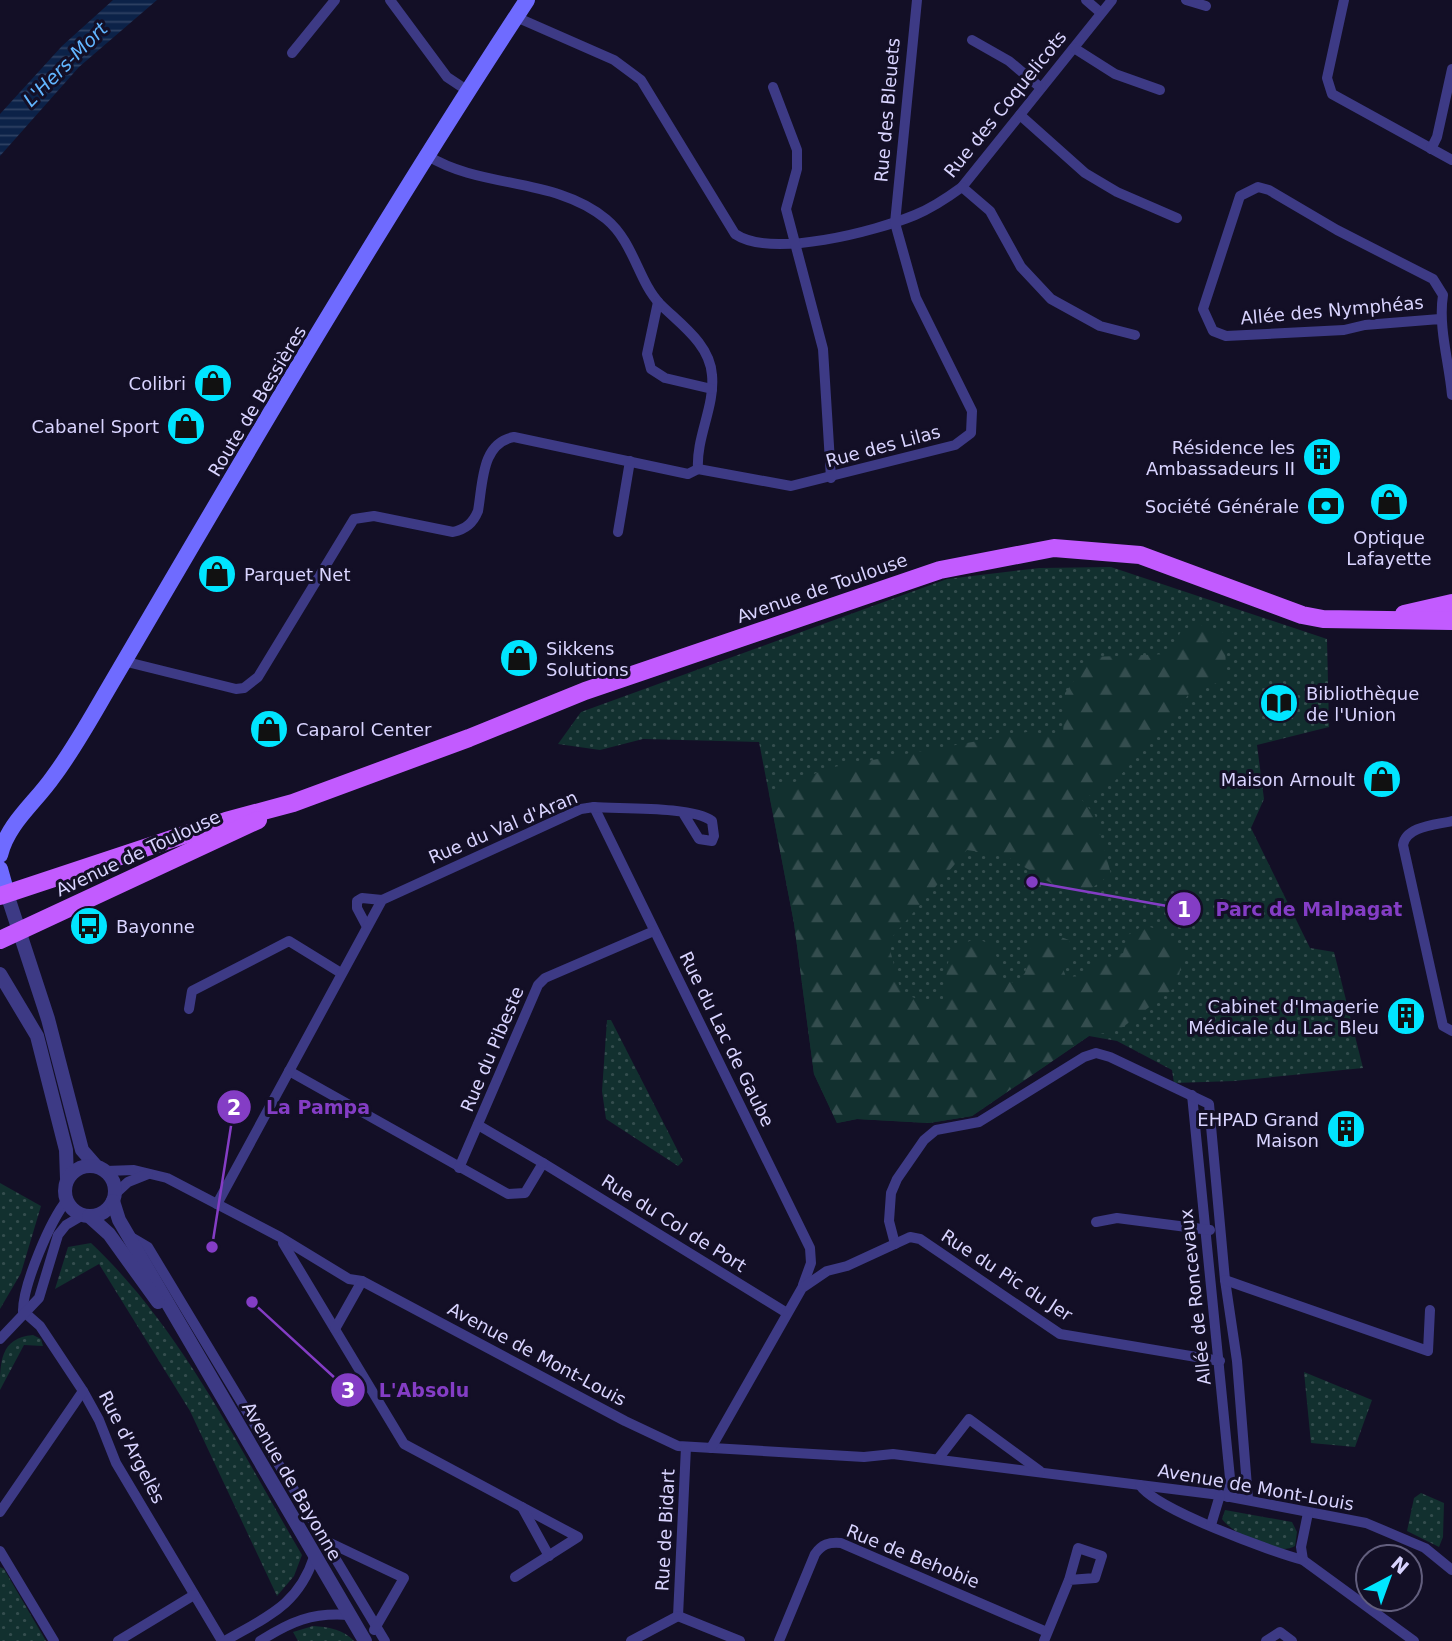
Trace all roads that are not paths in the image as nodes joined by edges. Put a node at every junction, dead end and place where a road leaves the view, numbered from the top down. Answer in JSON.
{"nodes":[{"id":1,"x":335,"y":0,"type":"edge"},
{"id":2,"x":390,"y":0,"type":"edge"},
{"id":3,"x":527,"y":0,"type":"edge"},
{"id":4,"x":917,"y":0,"type":"edge"},
{"id":5,"x":1086,"y":0,"type":"edge"},
{"id":6,"x":1112,"y":0,"type":"edge"},
{"id":7,"x":1186,"y":0,"type":"edge"},
{"id":8,"x":1344,"y":0,"type":"edge"},
{"id":9,"x":1206,"y":6,"type":"dead end"},
{"id":10,"x":1101,"y":13,"type":"junction"},
{"id":11,"x":516,"y":17,"type":"junction"},
{"id":12,"x":972,"y":40,"type":"dead end"},
{"id":13,"x":1074,"y":48,"type":"junction"},
{"id":14,"x":292,"y":53,"type":"dead end"},
{"id":15,"x":1452,"y":69,"type":"edge"},
{"id":16,"x":773,"y":87,"type":"dead end"},
{"id":17,"x":1041,"y":88,"type":"junction"},
{"id":18,"x":1160,"y":90,"type":"dead end"},
{"id":19,"x":468,"y":91,"type":"junction"},
{"id":20,"x":1020,"y":115,"type":"junction"},
{"id":21,"x":1431,"y":149,"type":"junction"},
{"id":22,"x":428,"y":156,"type":"junction"},
{"id":23,"x":1452,"y":160,"type":"edge"},
{"id":24,"x":962,"y":187,"type":"junction"},
{"id":25,"x":1177,"y":218,"type":"dead end"},
{"id":26,"x":895,"y":223,"type":"junction"},
{"id":27,"x":794,"y":243,"type":"junction"},
{"id":28,"x":658,"y":302,"type":"junction"},
{"id":29,"x":1440,"y":319,"type":"junction"},
{"id":30,"x":1135,"y":335,"type":"dead end"},
{"id":31,"x":712,"y":389,"type":"junction"},
{"id":32,"x":1452,"y":395,"type":"edge"},
{"id":33,"x":630,"y":461,"type":"junction"},
{"id":34,"x":698,"y":469,"type":"junction"},
{"id":35,"x":831,"y":478,"type":"junction"},
{"id":36,"x":618,"y":532,"type":"dead end"},
{"id":37,"x":1452,"y":603,"type":"edge"},
{"id":38,"x":1380,"y":619,"type":"junction"},
{"id":39,"x":1452,"y":621,"type":"edge"},
{"id":40,"x":123,"y":661,"type":"junction"},
{"id":41,"x":293,"y":803,"type":"junction"},
{"id":42,"x":594,"y":807,"type":"junction"},
{"id":43,"x":683,"y":813,"type":"dead end"},
{"id":44,"x":17,"y":819,"type":"junction"},
{"id":45,"x":1452,"y":821,"type":"edge"},
{"id":46,"x":0,"y":825,"type":"edge"},
{"id":47,"x":0,"y":855,"type":"edge"},
{"id":48,"x":0,"y":869,"type":"edge"},
{"id":49,"x":4,"y":895,"type":"edge"},
{"id":50,"x":382,"y":900,"type":"junction"},
{"id":51,"x":366,"y":925,"type":"junction"},
{"id":52,"x":654,"y":931,"type":"junction"},
{"id":53,"x":19,"y":932,"type":"junction"},
{"id":54,"x":0,"y":940,"type":"edge"},
{"id":55,"x":341,"y":973,"type":"junction"},
{"id":56,"x":0,"y":974,"type":"edge"},
{"id":57,"x":189,"y":1009,"type":"dead end"},
{"id":58,"x":1452,"y":1031,"type":"edge"},
{"id":59,"x":289,"y":1071,"type":"junction"},
{"id":60,"x":1192,"y":1095,"type":"junction"},
{"id":61,"x":478,"y":1125,"type":"junction"},
{"id":62,"x":543,"y":1163,"type":"junction"},
{"id":63,"x":101,"y":1168,"type":"junction"},
{"id":64,"x":459,"y":1168,"type":"junction"},
{"id":65,"x":150,"y":1173,"type":"junction"},
{"id":66,"x":68,"y":1179,"type":"junction"},
{"id":67,"x":114,"y":1198,"type":"junction"},
{"id":68,"x":67,"y":1200,"type":"junction"},
{"id":69,"x":217,"y":1204,"type":"junction"},
{"id":70,"x":86,"y":1215,"type":"junction"},
{"id":71,"x":1096,"y":1222,"type":"dead end"},
{"id":72,"x":1206,"y":1230,"type":"junction"},
{"id":73,"x":1220,"y":1231,"type":"junction"},
{"id":74,"x":280,"y":1237,"type":"junction"},
{"id":75,"x":895,"y":1244,"type":"junction"},
{"id":76,"x":1225,"y":1280,"type":"junction"},
{"id":77,"x":362,"y":1281,"type":"junction"},
{"id":78,"x":802,"y":1288,"type":"junction"},
{"id":79,"x":1430,"y":1310,"type":"dead end"},
{"id":80,"x":23,"y":1311,"type":"junction"},
{"id":81,"x":176,"y":1312,"type":"junction"},
{"id":82,"x":786,"y":1314,"type":"junction"},
{"id":83,"x":335,"y":1329,"type":"junction"},
{"id":84,"x":0,"y":1339,"type":"edge"},
{"id":85,"x":1220,"y":1361,"type":"junction"},
{"id":86,"x":83,"y":1391,"type":"junction"},
{"id":87,"x":686,"y":1447,"type":"junction"},
{"id":88,"x":711,"y":1448,"type":"junction"},
{"id":89,"x":938,"y":1459,"type":"junction"},
{"id":90,"x":1042,"y":1472,"type":"junction"},
{"id":91,"x":1140,"y":1485,"type":"junction"},
{"id":92,"x":1224,"y":1496,"type":"junction"},
{"id":93,"x":1248,"y":1499,"type":"junction"},
{"id":94,"x":522,"y":1507,"type":"junction"},
{"id":95,"x":0,"y":1512,"type":"edge"},
{"id":96,"x":1308,"y":1513,"type":"junction"},
{"id":97,"x":1215,"y":1527,"type":"junction"},
{"id":98,"x":328,"y":1542,"type":"junction"},
{"id":99,"x":0,"y":1551,"type":"edge"},
{"id":100,"x":549,"y":1556,"type":"junction"},
{"id":101,"x":314,"y":1557,"type":"junction"},
{"id":102,"x":1303,"y":1560,"type":"junction"},
{"id":103,"x":1452,"y":1570,"type":"edge"},
{"id":104,"x":515,"y":1577,"type":"dead end"},
{"id":105,"x":1069,"y":1580,"type":"dead end"},
{"id":106,"x":194,"y":1595,"type":"junction"},
{"id":107,"x":349,"y":1615,"type":"junction"},
{"id":108,"x":678,"y":1616,"type":"junction"},
{"id":109,"x":377,"y":1628,"type":"junction"},
{"id":110,"x":651,"y":1629,"type":"junction"},
{"id":111,"x":1046,"y":1636,"type":"edge"},
{"id":112,"x":363,"y":1638,"type":"edge"},
{"id":113,"x":54,"y":1641,"type":"edge"},
{"id":114,"x":118,"y":1641,"type":"edge"},
{"id":115,"x":223,"y":1641,"type":"edge"},
{"id":116,"x":260,"y":1641,"type":"edge"},
{"id":117,"x":385,"y":1641,"type":"edge"},
{"id":118,"x":631,"y":1641,"type":"edge"},
{"id":119,"x":658,"y":1641,"type":"edge"},
{"id":120,"x":740,"y":1641,"type":"edge"},
{"id":121,"x":779,"y":1641,"type":"edge"},
{"id":122,"x":1266,"y":1641,"type":"edge"},
{"id":123,"x":1292,"y":1641,"type":"edge"},
{"id":124,"x":1414,"y":1641,"type":"edge"}],
"edges":[{"from":1,"to":14,"type":"street"},
{"from":2,"to":19,"type":"street"},
{"from":3,"to":11,"type":"main road","name":"Route de Bessières"},
{"from":4,"to":26,"type":"street","name":"Rue des Bleuets"},
{"from":5,"to":10,"type":"street"},
{"from":6,"to":10,"type":"street","name":"Rue des Coquelicots"},
{"from":7,"to":9,"type":"street"},
{"from":8,"to":21,"type":"street"},
{"from":10,"to":13,"type":"street","name":"Rue des Coquelicots"},
{"from":11,"to":19,"type":"main road","name":"Route de Bessières"},
{"from":11,"to":27,"type":"street","name":"Rue des Coquelicots"},
{"from":12,"to":17,"type":"street"},
{"from":13,"to":17,"type":"street","name":"Rue des Coquelicots"},
{"from":13,"to":18,"type":"street"},
{"from":15,"to":21,"type":"street"},
{"from":16,"to":27,"type":"street"},
{"from":17,"to":20,"type":"street","name":"Rue des Coquelicots"},
{"from":19,"to":22,"type":"main road","name":"Route de Bessières"},
{"from":20,"to":24,"type":"street","name":"Rue des Coquelicots"},
{"from":20,"to":25,"type":"street"},
{"from":21,"to":23,"type":"street"},
{"from":22,"to":28,"type":"street"},
{"from":22,"to":40,"type":"main road","name":"Route de Bessières"},
{"from":24,"to":26,"type":"street","name":"Rue des Coquelicots"},
{"from":24,"to":30,"type":"street"},
{"from":26,"to":27,"type":"street","name":"Rue des Coquelicots"},
{"from":26,"to":35,"type":"street","name":"Rue des Lilas"},
{"from":27,"to":35,"type":"street"},
{"from":28,"to":31,"type":"street"},
{"from":28,"to":31,"type":"street"},
{"from":29,"to":29,"type":"street","name":"Allée des Nymphéas"},
{"from":29,"to":32,"type":"street","name":"Allée des Nymphéas"},
{"from":31,"to":34,"type":"street"},
{"from":33,"to":34,"type":"street","name":"Rue des Lilas"},
{"from":33,"to":36,"type":"street"},
{"from":33,"to":40,"type":"street","name":"Rue des Lilas"},
{"from":34,"to":35,"type":"street","name":"Rue des Lilas"},
{"from":37,"to":38,"type":"main road","name":"Avenue de Toulouse"},
{"from":38,"to":39,"type":"main road","name":"Avenue de Toulouse"},
{"from":38,"to":41,"type":"main road","name":"Avenue de Toulouse"},
{"from":40,"to":44,"type":"main road","name":"Route de Bessières"},
{"from":41,"to":49,"type":"main road","name":"Avenue de Toulouse"},
{"from":41,"to":53,"type":"main road","name":"Avenue de Toulouse"},
{"from":42,"to":43,"type":"street","name":"Rue du Val d'Aran"},
{"from":42,"to":50,"type":"street","name":"Rue du Val d'Aran"},
{"from":42,"to":52,"type":"street","name":"Rue du Lac de Gaube"},
{"from":44,"to":46,"type":"main road","name":"Route de Bessières"},
{"from":44,"to":47,"type":"main road","name":"Route de Bessières"},
{"from":45,"to":58,"type":"street"},
{"from":48,"to":49,"type":"main road"},
{"from":49,"to":53,"type":"street"},
{"from":50,"to":51,"type":"street","name":"Rue du Val d'Aran"},
{"from":50,"to":51,"type":"street","name":"Rue du Val d'Aran"},
{"from":51,"to":55,"type":"street","name":"Rue du Val d'Aran"},
{"from":52,"to":61,"type":"street","name":"Rue du Pibeste"},
{"from":52,"to":78,"type":"street","name":"Rue du Lac de Gaube"},
{"from":53,"to":54,"type":"main road","name":"Avenue de Toulouse"},
{"from":53,"to":63,"type":"street"},
{"from":55,"to":57,"type":"street"},
{"from":55,"to":59,"type":"street","name":"Rue du Val d'Aran"},
{"from":56,"to":66,"type":"street"},
{"from":59,"to":64,"type":"street"},
{"from":59,"to":69,"type":"street","name":"Rue du Val d'Aran"},
{"from":60,"to":72,"type":"street","name":"Allée de Roncevaux"},
{"from":60,"to":73,"type":"street","name":"Allée de Roncevaux"},
{"from":60,"to":75,"type":"street"},
{"from":61,"to":62,"type":"street","name":"Rue du Col de Port"},
{"from":61,"to":64,"type":"street","name":"Rue du Pibeste"},
{"from":62,"to":64,"type":"street"},
{"from":62,"to":82,"type":"street","name":"Rue du Col de Port"},
{"from":63,"to":65,"type":"street","name":"Avenue de Mont-Louis"},
{"from":63,"to":66,"type":"street"},
{"from":63,"to":67,"type":"street"},
{"from":65,"to":67,"type":"street"},
{"from":65,"to":69,"type":"street","name":"Avenue de Mont-Louis"},
{"from":66,"to":68,"type":"street"},
{"from":67,"to":70,"type":"street"},
{"from":67,"to":81,"type":"street","name":"Avenue de Bayonne"},
{"from":68,"to":70,"type":"street"},
{"from":68,"to":80,"type":"street"},
{"from":69,"to":74,"type":"street","name":"Avenue de Mont-Louis"},
{"from":70,"to":80,"type":"street"},
{"from":70,"to":81,"type":"street","name":"Avenue de Bayonne"},
{"from":71,"to":72,"type":"street"},
{"from":72,"to":73,"type":"street"},
{"from":72,"to":85,"type":"street","name":"Allée de Roncevaux"},
{"from":73,"to":76,"type":"street","name":"Allée de Roncevaux"},
{"from":74,"to":77,"type":"street","name":"Avenue de Mont-Louis"},
{"from":74,"to":83,"type":"street"},
{"from":75,"to":78,"type":"street","name":"Rue du Pic du Jer"},
{"from":75,"to":85,"type":"street","name":"Rue du Pic du Jer"},
{"from":76,"to":79,"type":"street"},
{"from":76,"to":93,"type":"street","name":"Allée de Roncevaux"},
{"from":77,"to":83,"type":"street"},
{"from":77,"to":87,"type":"street","name":"Avenue de Mont-Louis"},
{"from":78,"to":82,"type":"street","name":"Rue du Pic du Jer"},
{"from":80,"to":84,"type":"street"},
{"from":80,"to":86,"type":"street","name":"Rue d'Argelès"},
{"from":81,"to":98,"type":"street","name":"Avenue de Bayonne"},
{"from":81,"to":101,"type":"street","name":"Avenue de Bayonne"},
{"from":82,"to":88,"type":"street","name":"Rue du Pic du Jer"},
{"from":83,"to":94,"type":"street"},
{"from":85,"to":92,"type":"street","name":"Allée de Roncevaux"},
{"from":86,"to":95,"type":"street"},
{"from":86,"to":106,"type":"street","name":"Rue d'Argelès"},
{"from":87,"to":88,"type":"street","name":"Avenue de Mont-Louis"},
{"from":87,"to":108,"type":"street","name":"Rue de Bidart"},
{"from":88,"to":89,"type":"street","name":"Avenue de Mont-Louis"},
{"from":89,"to":90,"type":"street","name":"Avenue de Mont-Louis"},
{"from":89,"to":90,"type":"street","name":"Avenue de Mont-Louis"},
{"from":90,"to":91,"type":"street","name":"Avenue de Mont-Louis"},
{"from":91,"to":92,"type":"street","name":"Avenue de Mont-Louis"},
{"from":91,"to":97,"type":"street"},
{"from":92,"to":93,"type":"street","name":"Avenue de Mont-Louis"},
{"from":92,"to":97,"type":"street","name":"Allée de Roncevaux"},
{"from":93,"to":96,"type":"street","name":"Avenue de Mont-Louis"},
{"from":94,"to":100,"type":"street"},
{"from":94,"to":100,"type":"street"},
{"from":96,"to":102,"type":"street"},
{"from":96,"to":103,"type":"street","name":"Avenue de Mont-Louis"},
{"from":97,"to":102,"type":"street"},
{"from":98,"to":109,"type":"street","name":"Avenue de Bayonne"},
{"from":98,"to":109,"type":"street","name":"Avenue de Bayonne"},
{"from":99,"to":113,"type":"street"},
{"from":100,"to":104,"type":"street"},
{"from":101,"to":107,"type":"street","name":"Avenue de Bayonne"},
{"from":101,"to":115,"type":"street","name":"Rue d'Argelès"},
{"from":102,"to":124,"type":"street"},
{"from":105,"to":111,"type":"street"},
{"from":106,"to":114,"type":"street"},
{"from":106,"to":115,"type":"street","name":"Rue d'Argelès"},
{"from":107,"to":112,"type":"street","name":"Avenue de Bayonne"},
{"from":107,"to":116,"type":"street"},
{"from":108,"to":110,"type":"street"},
{"from":108,"to":120,"type":"street"},
{"from":109,"to":112,"type":"street","name":"Avenue de Bayonne"},
{"from":109,"to":117,"type":"street","name":"Avenue de Bayonne"},
{"from":110,"to":118,"type":"street"},
{"from":110,"to":119,"type":"street"},
{"from":111,"to":121,"type":"street","name":"Rue de Behobie"},
{"from":122,"to":123,"type":"street"}]}
